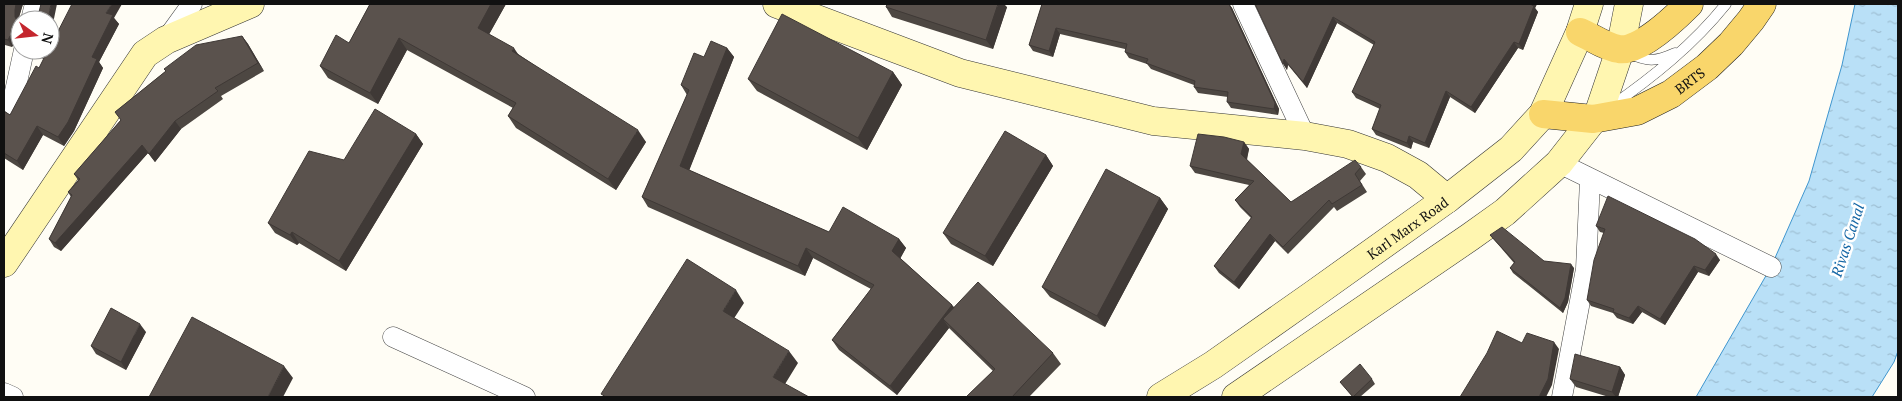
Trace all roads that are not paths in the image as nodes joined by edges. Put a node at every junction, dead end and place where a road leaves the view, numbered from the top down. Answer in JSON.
{"nodes":[{"id":1,"x":192,"y":4,"type":"edge"},
{"id":2,"x":250,"y":4,"type":"edge"},
{"id":3,"x":777,"y":4,"type":"edge"},
{"id":4,"x":1243,"y":4,"type":"edge"},
{"id":5,"x":1589,"y":4,"type":"edge"},
{"id":6,"x":1629,"y":4,"type":"edge"},
{"id":7,"x":1689,"y":4,"type":"edge"},
{"id":8,"x":1726,"y":4,"type":"edge"},
{"id":9,"x":1762,"y":4,"type":"edge"},
{"id":10,"x":1580,"y":32,"type":"junction"},
{"id":11,"x":166,"y":40,"type":"junction"},
{"id":12,"x":1689,"y":46,"type":"junction"},
{"id":13,"x":1620,"y":50,"type":"junction"},
{"id":14,"x":22,"y":60,"type":"edge"},
{"id":15,"x":12,"y":105,"type":"dead end"},
{"id":16,"x":1543,"y":114,"type":"junction"},
{"id":17,"x":1593,"y":120,"type":"junction"},
{"id":18,"x":1305,"y":136,"type":"junction"},
{"id":19,"x":1559,"y":163,"type":"junction"},
{"id":20,"x":1590,"y":180,"type":"junction"},
{"id":21,"x":1447,"y":199,"type":"junction"},
{"id":22,"x":4,"y":263,"type":"edge"},
{"id":23,"x":1771,"y":267,"type":"dead end"},
{"id":24,"x":393,"y":337,"type":"dead end"},
{"id":25,"x":4,"y":392,"type":"edge"},
{"id":26,"x":13,"y":397,"type":"edge"},
{"id":27,"x":524,"y":397,"type":"edge"},
{"id":28,"x":1161,"y":397,"type":"edge"},
{"id":29,"x":1236,"y":397,"type":"edge"},
{"id":30,"x":1562,"y":397,"type":"edge"}],
"edges":[{"from":1,"to":11,"type":"street"},
{"from":2,"to":11,"type":"main road"},
{"from":3,"to":18,"type":"main road"},
{"from":4,"to":18,"type":"street"},
{"from":5,"to":10,"type":"main road","name":"Karl Marx Road"},
{"from":6,"to":13,"type":"main road"},
{"from":7,"to":13,"type":"main road"},
{"from":8,"to":12,"type":"lane","name":"BRTS"},
{"from":9,"to":17,"type":"main road","name":"BRTS"},
{"from":10,"to":13,"type":"main road","name":"BRTS"},
{"from":10,"to":16,"type":"main road","name":"Karl Marx Road"},
{"from":11,"to":22,"type":"main road"},
{"from":12,"to":13,"type":"lane","name":"BRTS"},
{"from":12,"to":17,"type":"lane","name":"BRTS"},
{"from":13,"to":17,"type":"main road"},
{"from":14,"to":15,"type":"street"},
{"from":16,"to":17,"type":"main road","name":"BRTS"},
{"from":16,"to":21,"type":"main road","name":"Karl Marx Road"},
{"from":17,"to":19,"type":"main road"},
{"from":18,"to":21,"type":"main road"},
{"from":19,"to":20,"type":"street"},
{"from":19,"to":29,"type":"main road"},
{"from":20,"to":23,"type":"street"},
{"from":20,"to":30,"type":"street"},
{"from":21,"to":28,"type":"main road","name":"Karl Marx Road"},
{"from":24,"to":27,"type":"street"},
{"from":25,"to":26,"type":"street"}]}
